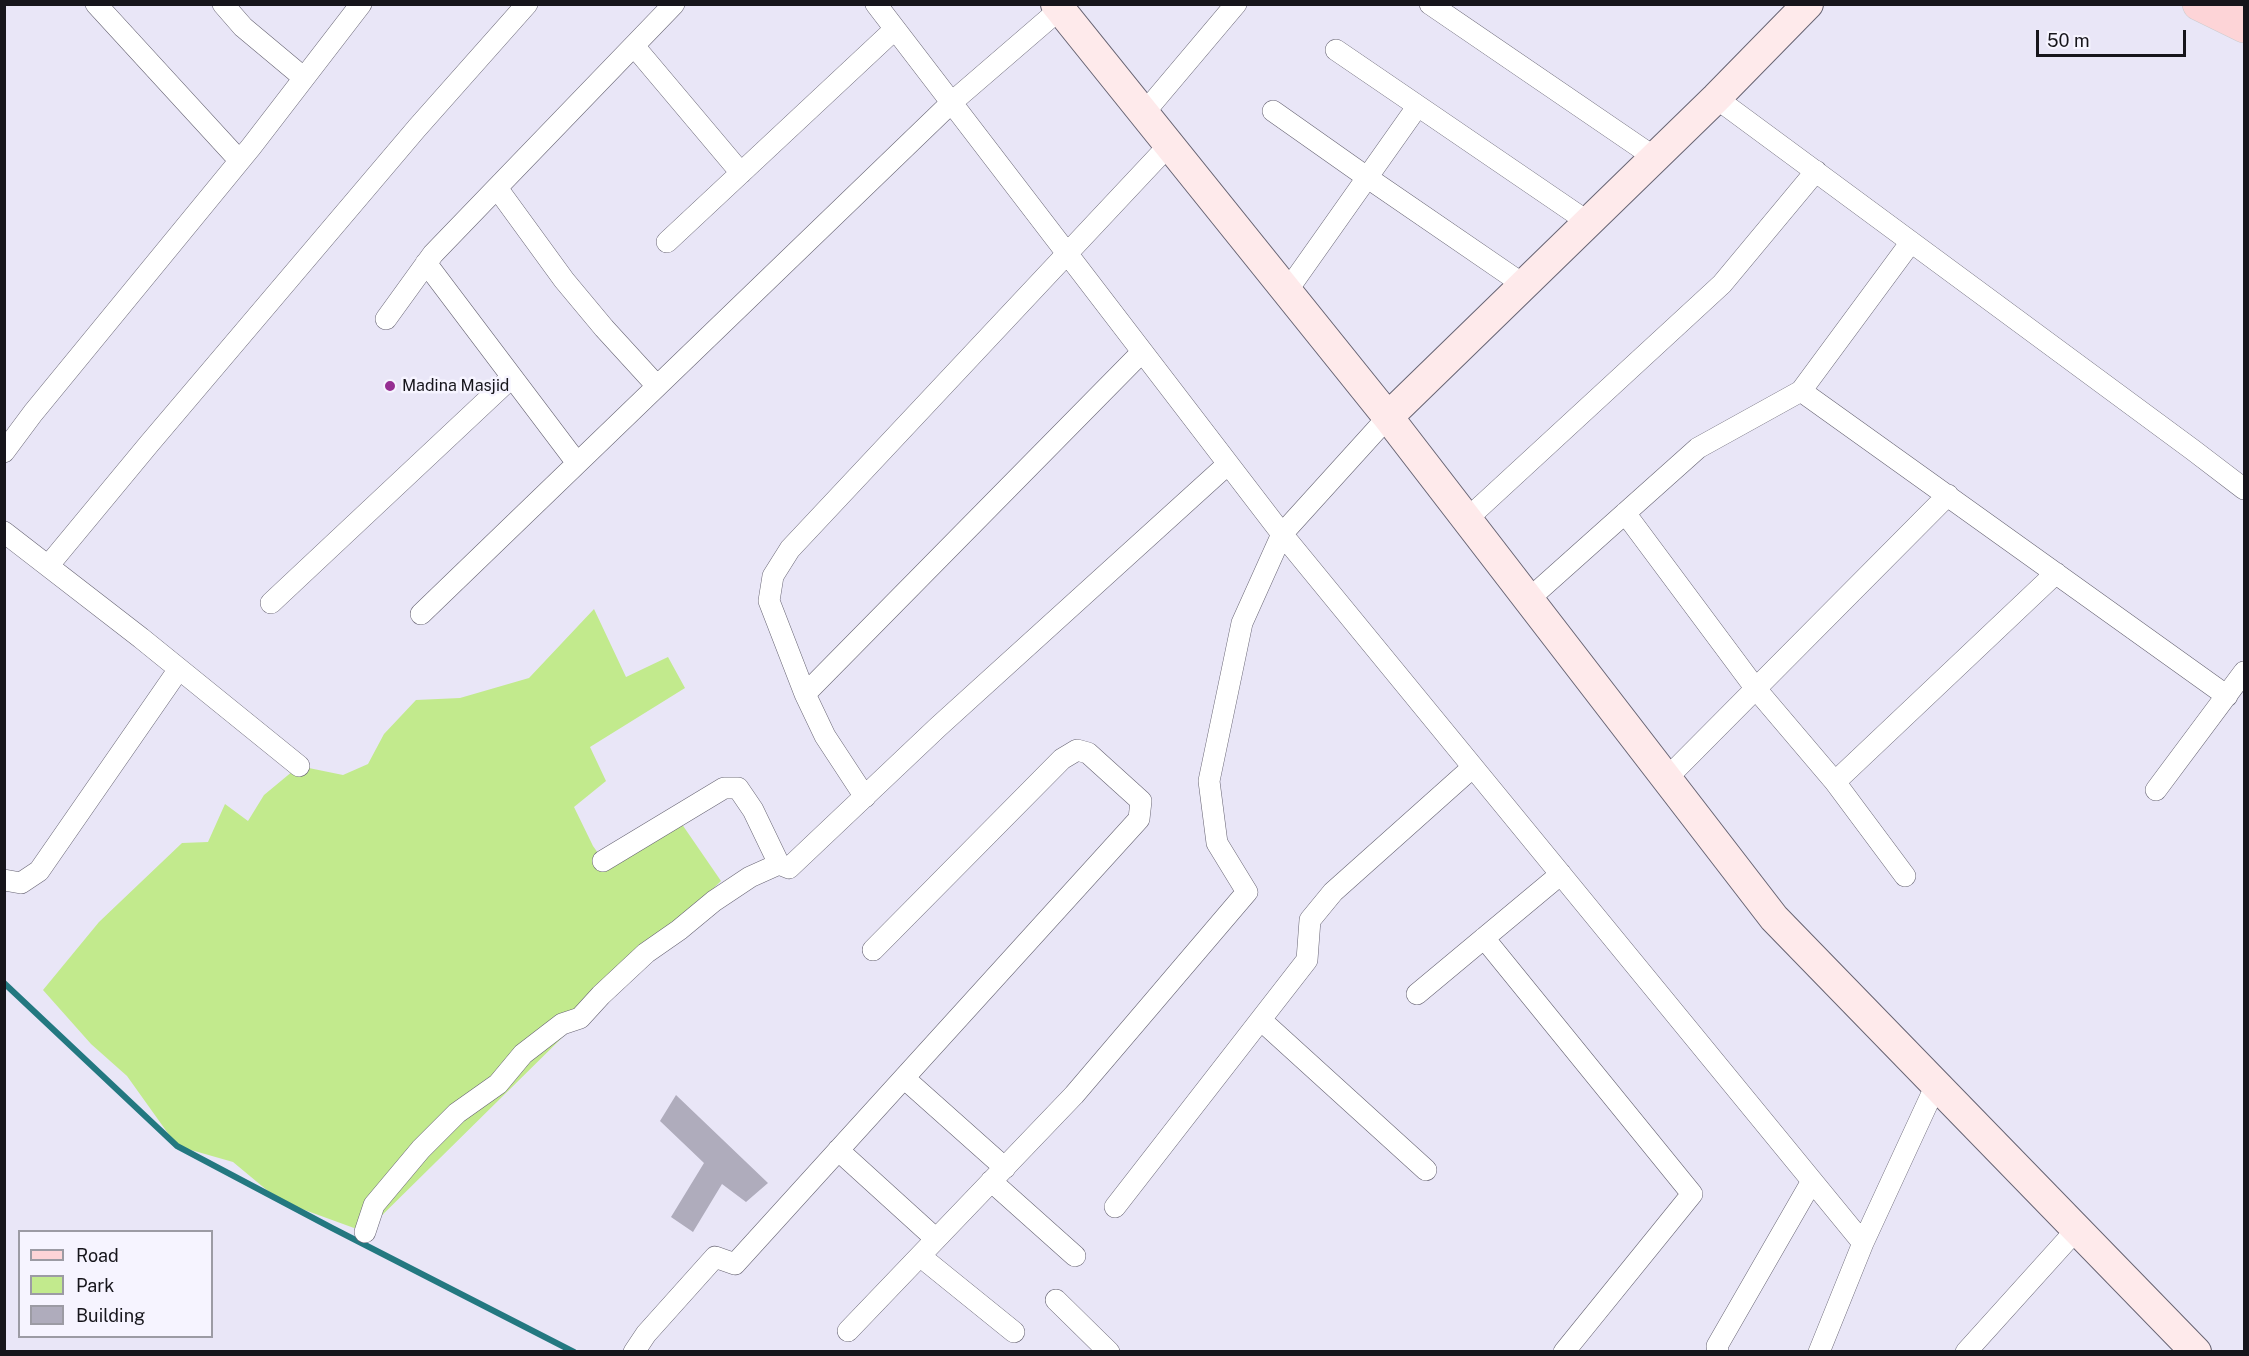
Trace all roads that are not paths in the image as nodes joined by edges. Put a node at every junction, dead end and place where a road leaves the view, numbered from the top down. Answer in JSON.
{"nodes":[{"id":1,"x":96,"y":4,"type":"edge"},
{"id":2,"x":361,"y":4,"type":"edge"},
{"id":3,"x":527,"y":4,"type":"edge"},
{"id":4,"x":674,"y":4,"type":"edge"},
{"id":5,"x":876,"y":4,"type":"edge"},
{"id":6,"x":1236,"y":4,"type":"edge"},
{"id":7,"x":1430,"y":4,"type":"edge"},
{"id":8,"x":1808,"y":4,"type":"edge"},
{"id":9,"x":2199,"y":4,"type":"edge"},
{"id":10,"x":230,"y":7,"type":"edge"},
{"id":11,"x":1058,"y":7,"type":"edge"},
{"id":12,"x":2244,"y":26,"type":"edge"},
{"id":13,"x":895,"y":29,"type":"junction"},
{"id":14,"x":634,"y":46,"type":"junction"},
{"id":15,"x":1336,"y":50,"type":"dead end"},
{"id":16,"x":304,"y":78,"type":"junction"},
{"id":17,"x":1716,"y":98,"type":"junction"},
{"id":18,"x":951,"y":103,"type":"junction"},
{"id":19,"x":1417,"y":107,"type":"junction"},
{"id":20,"x":1273,"y":111,"type":"dead end"},
{"id":21,"x":1144,"y":113,"type":"junction"},
{"id":22,"x":1170,"y":145,"type":"junction"},
{"id":23,"x":1654,"y":157,"type":"junction"},
{"id":24,"x":239,"y":160,"type":"junction"},
{"id":25,"x":1816,"y":171,"type":"junction"},
{"id":26,"x":741,"y":173,"type":"junction"},
{"id":27,"x":1368,"y":178,"type":"junction"},
{"id":28,"x":497,"y":188,"type":"junction"},
{"id":29,"x":1588,"y":222,"type":"junction"},
{"id":30,"x":667,"y":242,"type":"dead end"},
{"id":31,"x":1911,"y":242,"type":"junction"},
{"id":32,"x":1068,"y":255,"type":"junction"},
{"id":33,"x":426,"y":263,"type":"junction"},
{"id":34,"x":1524,"y":285,"type":"junction"},
{"id":35,"x":1287,"y":291,"type":"junction"},
{"id":36,"x":386,"y":319,"type":"dead end"},
{"id":37,"x":1142,"y":352,"type":"junction"},
{"id":38,"x":512,"y":377,"type":"junction"},
{"id":39,"x":657,"y":386,"type":"junction"},
{"id":40,"x":1801,"y":391,"type":"junction"},
{"id":41,"x":1388,"y":417,"type":"junction"},
{"id":42,"x":4,"y":452,"type":"edge"},
{"id":43,"x":577,"y":463,"type":"junction"},
{"id":44,"x":1228,"y":464,"type":"junction"},
{"id":45,"x":2244,"y":489,"type":"edge"},
{"id":46,"x":1948,"y":495,"type":"junction"},
{"id":47,"x":1625,"y":513,"type":"junction"},
{"id":48,"x":1467,"y":519,"type":"junction"},
{"id":49,"x":4,"y":532,"type":"edge"},
{"id":50,"x":1282,"y":534,"type":"junction"},
{"id":51,"x":48,"y":566,"type":"junction"},
{"id":52,"x":2056,"y":573,"type":"junction"},
{"id":53,"x":1529,"y":599,"type":"junction"},
{"id":54,"x":271,"y":603,"type":"dead end"},
{"id":55,"x":421,"y":614,"type":"dead end"},
{"id":56,"x":179,"y":669,"type":"junction"},
{"id":57,"x":2244,"y":672,"type":"edge"},
{"id":58,"x":1756,"y":688,"type":"junction"},
{"id":59,"x":805,"y":694,"type":"junction"},
{"id":60,"x":2227,"y":696,"type":"junction"},
{"id":61,"x":298,"y":766,"type":"dead end"},
{"id":62,"x":1473,"y":767,"type":"junction"},
{"id":63,"x":1667,"y":778,"type":"junction"},
{"id":64,"x":1835,"y":783,"type":"junction"},
{"id":65,"x":2156,"y":790,"type":"dead end"},
{"id":66,"x":865,"y":797,"type":"junction"},
{"id":67,"x":603,"y":861,"type":"dead end"},
{"id":68,"x":779,"y":864,"type":"junction"},
{"id":69,"x":1561,"y":874,"type":"junction"},
{"id":70,"x":1905,"y":876,"type":"dead end"},
{"id":71,"x":4,"y":880,"type":"edge"},
{"id":72,"x":1484,"y":938,"type":"junction"},
{"id":73,"x":873,"y":950,"type":"dead end"},
{"id":74,"x":1417,"y":994,"type":"dead end"},
{"id":75,"x":1262,"y":1021,"type":"junction"},
{"id":76,"x":904,"y":1078,"type":"junction"},
{"id":77,"x":1936,"y":1084,"type":"junction"},
{"id":78,"x":838,"y":1150,"type":"junction"},
{"id":79,"x":1426,"y":1170,"type":"dead end"},
{"id":80,"x":998,"y":1174,"type":"junction"},
{"id":81,"x":1812,"y":1181,"type":"junction"},
{"id":82,"x":1115,"y":1207,"type":"dead end"},
{"id":83,"x":2076,"y":1229,"type":"junction"},
{"id":84,"x":365,"y":1232,"type":"dead end"},
{"id":85,"x":936,"y":1239,"type":"junction"},
{"id":86,"x":1863,"y":1243,"type":"junction"},
{"id":87,"x":920,"y":1256,"type":"junction"},
{"id":88,"x":1075,"y":1256,"type":"dead end"},
{"id":89,"x":1056,"y":1300,"type":"dead end"},
{"id":90,"x":848,"y":1330,"type":"dead end"},
{"id":91,"x":1014,"y":1332,"type":"dead end"},
{"id":92,"x":634,"y":1352,"type":"edge"},
{"id":93,"x":1109,"y":1352,"type":"edge"},
{"id":94,"x":1564,"y":1352,"type":"edge"},
{"id":95,"x":1718,"y":1352,"type":"edge"},
{"id":96,"x":1819,"y":1352,"type":"edge"},
{"id":97,"x":1966,"y":1352,"type":"edge"},
{"id":98,"x":2196,"y":1352,"type":"edge"}],
"edges":[{"from":1,"to":24,"type":"street"},
{"from":2,"to":16,"type":"street"},
{"from":3,"to":51,"type":"street"},
{"from":4,"to":14,"type":"street"},
{"from":5,"to":13,"type":"street"},
{"from":6,"to":21,"type":"street"},
{"from":7,"to":23,"type":"street"},
{"from":8,"to":17,"type":"street"},
{"from":9,"to":12,"type":"main road"},
{"from":10,"to":16,"type":"street"},
{"from":11,"to":18,"type":"street"},
{"from":11,"to":21,"type":"street"},
{"from":13,"to":18,"type":"street"},
{"from":13,"to":26,"type":"street"},
{"from":14,"to":26,"type":"street"},
{"from":14,"to":28,"type":"street"},
{"from":15,"to":19,"type":"street"},
{"from":16,"to":24,"type":"street"},
{"from":17,"to":23,"type":"street"},
{"from":17,"to":25,"type":"street"},
{"from":18,"to":32,"type":"street"},
{"from":18,"to":39,"type":"street"},
{"from":19,"to":27,"type":"street"},
{"from":19,"to":29,"type":"street"},
{"from":20,"to":27,"type":"street"},
{"from":21,"to":22,"type":"street"},
{"from":22,"to":32,"type":"street"},
{"from":22,"to":35,"type":"street"},
{"from":23,"to":29,"type":"street"},
{"from":24,"to":42,"type":"street"},
{"from":25,"to":31,"type":"street"},
{"from":25,"to":48,"type":"street"},
{"from":26,"to":30,"type":"street"},
{"from":27,"to":34,"type":"street"},
{"from":27,"to":35,"type":"street"},
{"from":28,"to":33,"type":"street"},
{"from":28,"to":39,"type":"street"},
{"from":29,"to":34,"type":"street"},
{"from":31,"to":40,"type":"street"},
{"from":31,"to":45,"type":"street"},
{"from":32,"to":37,"type":"street"},
{"from":32,"to":59,"type":"street"},
{"from":33,"to":36,"type":"street"},
{"from":33,"to":38,"type":"street"},
{"from":34,"to":41,"type":"street"},
{"from":35,"to":41,"type":"street"},
{"from":37,"to":44,"type":"street"},
{"from":37,"to":59,"type":"street"},
{"from":38,"to":43,"type":"street"},
{"from":38,"to":54,"type":"street"},
{"from":39,"to":43,"type":"street"},
{"from":40,"to":46,"type":"street"},
{"from":40,"to":47,"type":"street"},
{"from":41,"to":48,"type":"street"},
{"from":41,"to":50,"type":"street"},
{"from":43,"to":55,"type":"street"},
{"from":44,"to":50,"type":"street"},
{"from":44,"to":66,"type":"street"},
{"from":46,"to":52,"type":"street"},
{"from":46,"to":58,"type":"street"},
{"from":47,"to":53,"type":"street"},
{"from":47,"to":58,"type":"street"},
{"from":48,"to":53,"type":"street"},
{"from":49,"to":51,"type":"street"},
{"from":50,"to":62,"type":"street"},
{"from":50,"to":80,"type":"street"},
{"from":51,"to":56,"type":"street"},
{"from":52,"to":60,"type":"street"},
{"from":52,"to":64,"type":"street"},
{"from":53,"to":63,"type":"street"},
{"from":56,"to":61,"type":"street"},
{"from":56,"to":71,"type":"street"},
{"from":57,"to":60,"type":"street"},
{"from":58,"to":63,"type":"street"},
{"from":58,"to":64,"type":"street"},
{"from":59,"to":66,"type":"street"},
{"from":60,"to":65,"type":"street"},
{"from":62,"to":69,"type":"street"},
{"from":62,"to":75,"type":"street"},
{"from":63,"to":77,"type":"street"},
{"from":64,"to":70,"type":"street"},
{"from":66,"to":68,"type":"street"},
{"from":67,"to":68,"type":"street"},
{"from":68,"to":84,"type":"street"},
{"from":69,"to":72,"type":"street"},
{"from":69,"to":81,"type":"street"},
{"from":72,"to":74,"type":"street"},
{"from":72,"to":94,"type":"street"},
{"from":73,"to":76,"type":"street"},
{"from":75,"to":79,"type":"street"},
{"from":75,"to":82,"type":"street"},
{"from":76,"to":78,"type":"street"},
{"from":76,"to":80,"type":"street"},
{"from":77,"to":83,"type":"street"},
{"from":77,"to":86,"type":"street"},
{"from":78,"to":85,"type":"street"},
{"from":78,"to":92,"type":"street"},
{"from":80,"to":85,"type":"street"},
{"from":80,"to":88,"type":"street"},
{"from":81,"to":86,"type":"street"},
{"from":81,"to":95,"type":"street"},
{"from":83,"to":97,"type":"street"},
{"from":83,"to":98,"type":"street"},
{"from":85,"to":87,"type":"street"},
{"from":86,"to":96,"type":"street"},
{"from":87,"to":90,"type":"street"},
{"from":87,"to":91,"type":"street"},
{"from":89,"to":93,"type":"street"}]}
